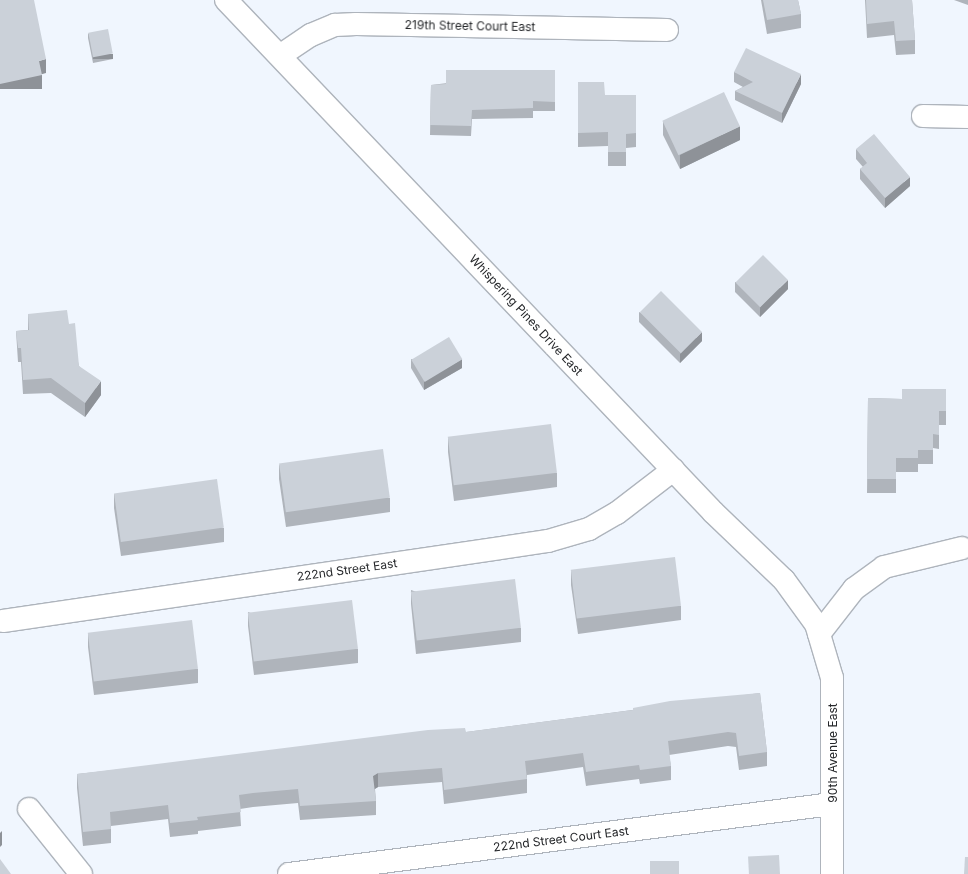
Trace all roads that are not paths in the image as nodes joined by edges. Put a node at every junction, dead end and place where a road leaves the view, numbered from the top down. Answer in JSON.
{"nodes":[{"id":1,"x":226,"y":0,"type":"edge"},
{"id":2,"x":667,"y":30,"type":"dead end"},
{"id":3,"x":281,"y":55,"type":"junction"},
{"id":4,"x":923,"y":116,"type":"dead end"},
{"id":5,"x":968,"y":116,"type":"edge"},
{"id":6,"x":673,"y":470,"type":"junction"},
{"id":7,"x":962,"y":548,"type":"dead end"},
{"id":8,"x":3,"y":621,"type":"dead end"},
{"id":9,"x":819,"y":634,"type":"junction"},
{"id":10,"x":832,"y":804,"type":"junction"},
{"id":11,"x":29,"y":809,"type":"dead end"},
{"id":12,"x":81,"y":874,"type":"edge"},
{"id":13,"x":289,"y":874,"type":"edge"},
{"id":14,"x":832,"y":874,"type":"edge"}],
"edges":[{"from":1,"to":3,"type":"street","name":"Whispering Pines Drive East"},
{"from":2,"to":3,"type":"street","name":"219th Street Court East"},
{"from":3,"to":6,"type":"street","name":"Whispering Pines Drive East"},
{"from":4,"to":5,"type":"street"},
{"from":6,"to":8,"type":"street","name":"222nd Street East"},
{"from":6,"to":9,"type":"street","name":"Whispering Pines Drive East"},
{"from":7,"to":9,"type":"street"},
{"from":9,"to":10,"type":"street","name":"90th Avenue East"},
{"from":10,"to":13,"type":"street","name":"222nd Street Court East"},
{"from":10,"to":14,"type":"street","name":"90th Avenue East"},
{"from":11,"to":12,"type":"street"}]}
